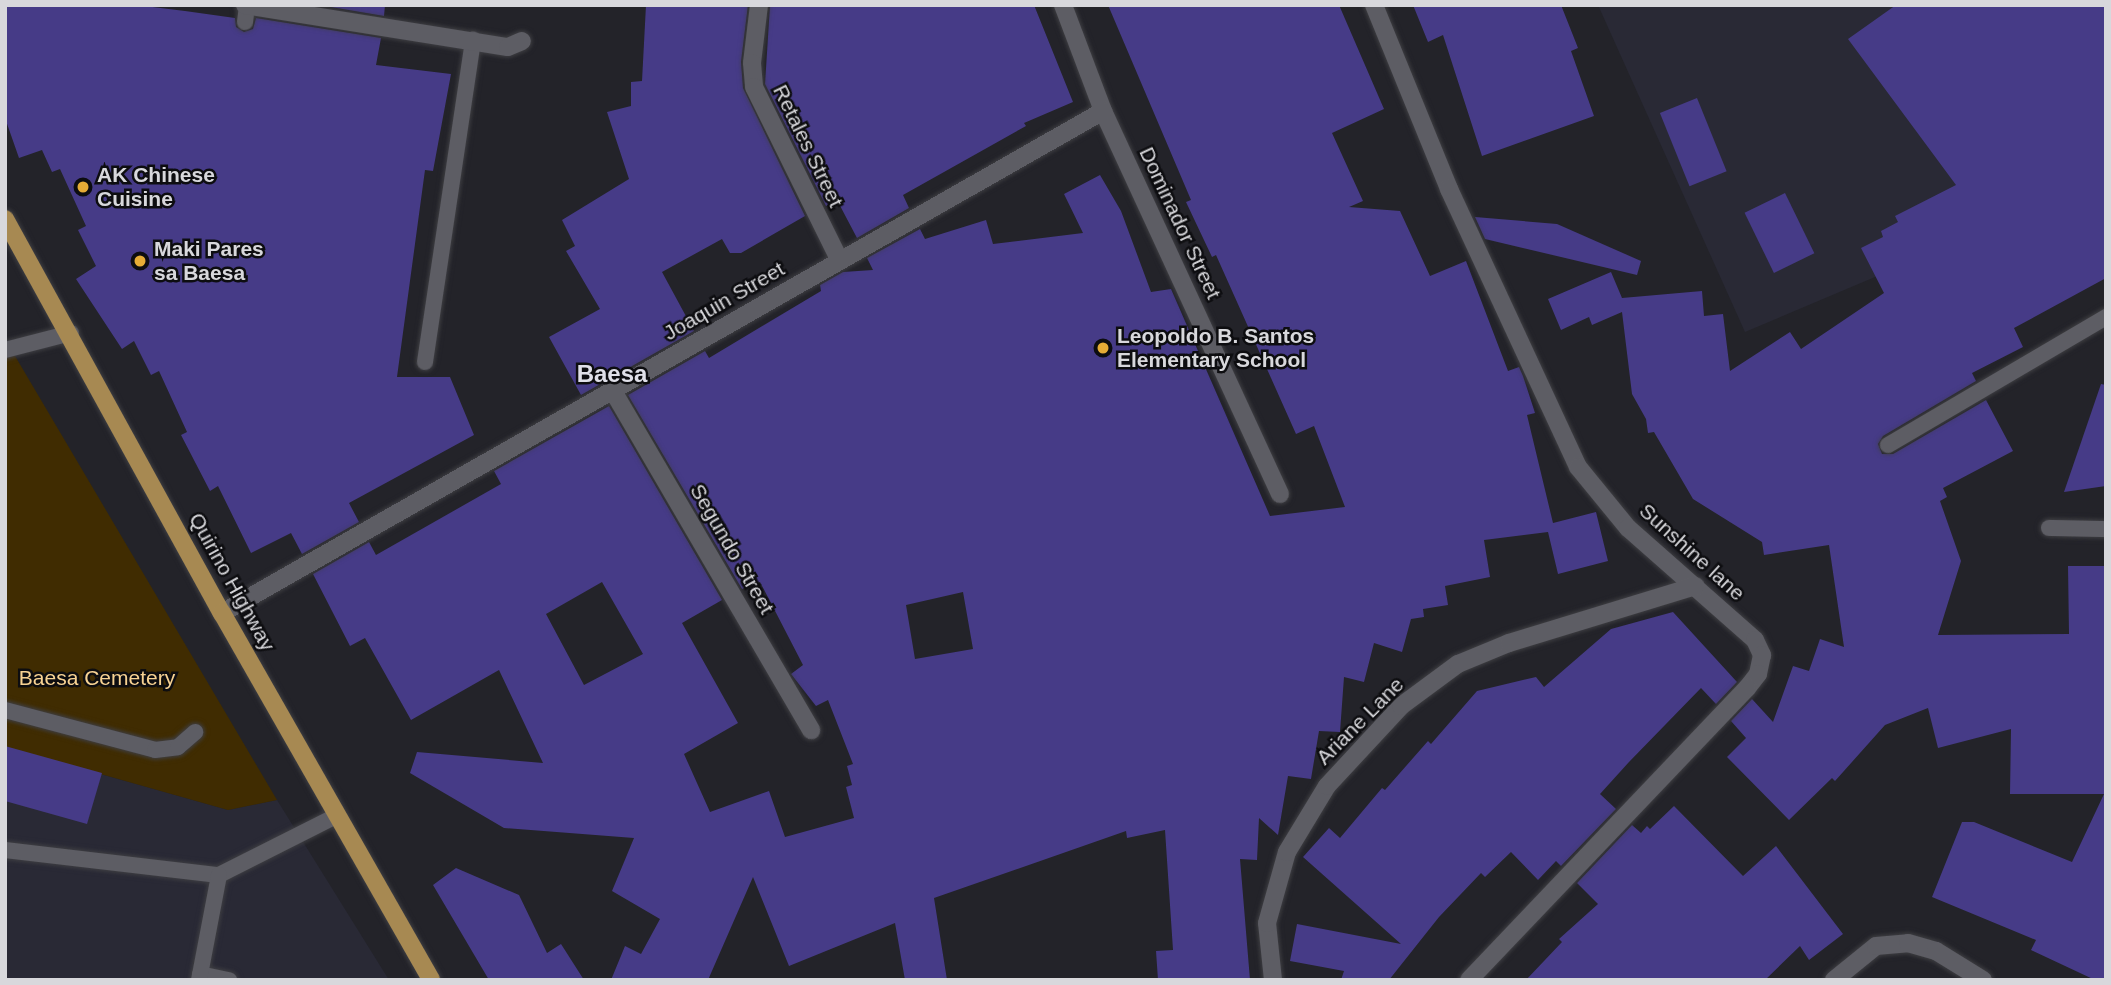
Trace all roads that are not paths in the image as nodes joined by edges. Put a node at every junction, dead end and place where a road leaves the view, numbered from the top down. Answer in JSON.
{"nodes":[{"id":1,"x":759,"y":5,"type":"edge"},
{"id":2,"x":1063,"y":5,"type":"edge"},
{"id":3,"x":1374,"y":5,"type":"edge"},
{"id":4,"x":245,"y":11,"type":"edge"},
{"id":5,"x":472,"y":40,"type":"junction"},
{"id":6,"x":522,"y":41,"type":"dead end"},
{"id":7,"x":1103,"y":111,"type":"junction"},
{"id":8,"x":5,"y":219,"type":"edge"},
{"id":9,"x":840,"y":261,"type":"junction"},
{"id":10,"x":2106,"y":317,"type":"edge"},
{"id":11,"x":71,"y":333,"type":"junction"},
{"id":12,"x":5,"y":351,"type":"edge"},
{"id":13,"x":425,"y":362,"type":"dead end"},
{"id":14,"x":613,"y":391,"type":"junction"},
{"id":15,"x":1888,"y":445,"type":"dead end"},
{"id":16,"x":1280,"y":494,"type":"dead end"},
{"id":17,"x":2049,"y":528,"type":"dead end"},
{"id":18,"x":2106,"y":529,"type":"edge"},
{"id":19,"x":1696,"y":586,"type":"junction"},
{"id":20,"x":222,"y":612,"type":"junction"},
{"id":21,"x":5,"y":710,"type":"edge"},
{"id":22,"x":811,"y":730,"type":"dead end"},
{"id":23,"x":195,"y":732,"type":"dead end"},
{"id":24,"x":338,"y":815,"type":"junction"},
{"id":25,"x":5,"y":850,"type":"edge"},
{"id":26,"x":219,"y":875,"type":"junction"},
{"id":27,"x":428,"y":971,"type":"edge"},
{"id":28,"x":200,"y":977,"type":"edge"},
{"id":29,"x":229,"y":980,"type":"edge"},
{"id":30,"x":441,"y":980,"type":"edge"},
{"id":31,"x":1273,"y":980,"type":"edge"},
{"id":32,"x":1469,"y":980,"type":"edge"},
{"id":33,"x":1834,"y":980,"type":"edge"},
{"id":34,"x":1983,"y":980,"type":"edge"}],
"edges":[{"from":1,"to":9,"type":"street","name":"Retales Street"},
{"from":2,"to":7,"type":"street","name":"Dominador Street"},
{"from":3,"to":19,"type":"street","name":"Sunshine lane"},
{"from":4,"to":5,"type":"street"},
{"from":5,"to":6,"type":"street"},
{"from":5,"to":13,"type":"lane"},
{"from":7,"to":9,"type":"street","name":"Joaquin Street"},
{"from":7,"to":16,"type":"street","name":"Dominador Street"},
{"from":8,"to":11,"type":"main road","name":"Quirino Highway"},
{"from":9,"to":14,"type":"street","name":"Joaquin Street"},
{"from":10,"to":15,"type":"lane"},
{"from":11,"to":12,"type":"lane"},
{"from":11,"to":20,"type":"main road","name":"Quirino Highway"},
{"from":14,"to":20,"type":"street","name":"Joaquin Street"},
{"from":14,"to":22,"type":"street","name":"Segundo Street"},
{"from":17,"to":18,"type":"lane"},
{"from":19,"to":31,"type":"street","name":"Ariane Lane"},
{"from":19,"to":32,"type":"street","name":"Sunshine lane"},
{"from":20,"to":24,"type":"main road","name":"Quirino Highway"},
{"from":21,"to":23,"type":"lane"},
{"from":24,"to":26,"type":"lane"},
{"from":24,"to":27,"type":"main road","name":"Quirino Highway"},
{"from":25,"to":26,"type":"lane"},
{"from":26,"to":28,"type":"lane"},
{"from":27,"to":30,"type":"main road","name":"Quirino Highway"},
{"from":28,"to":29,"type":"lane"},
{"from":33,"to":34,"type":"street"}]}
